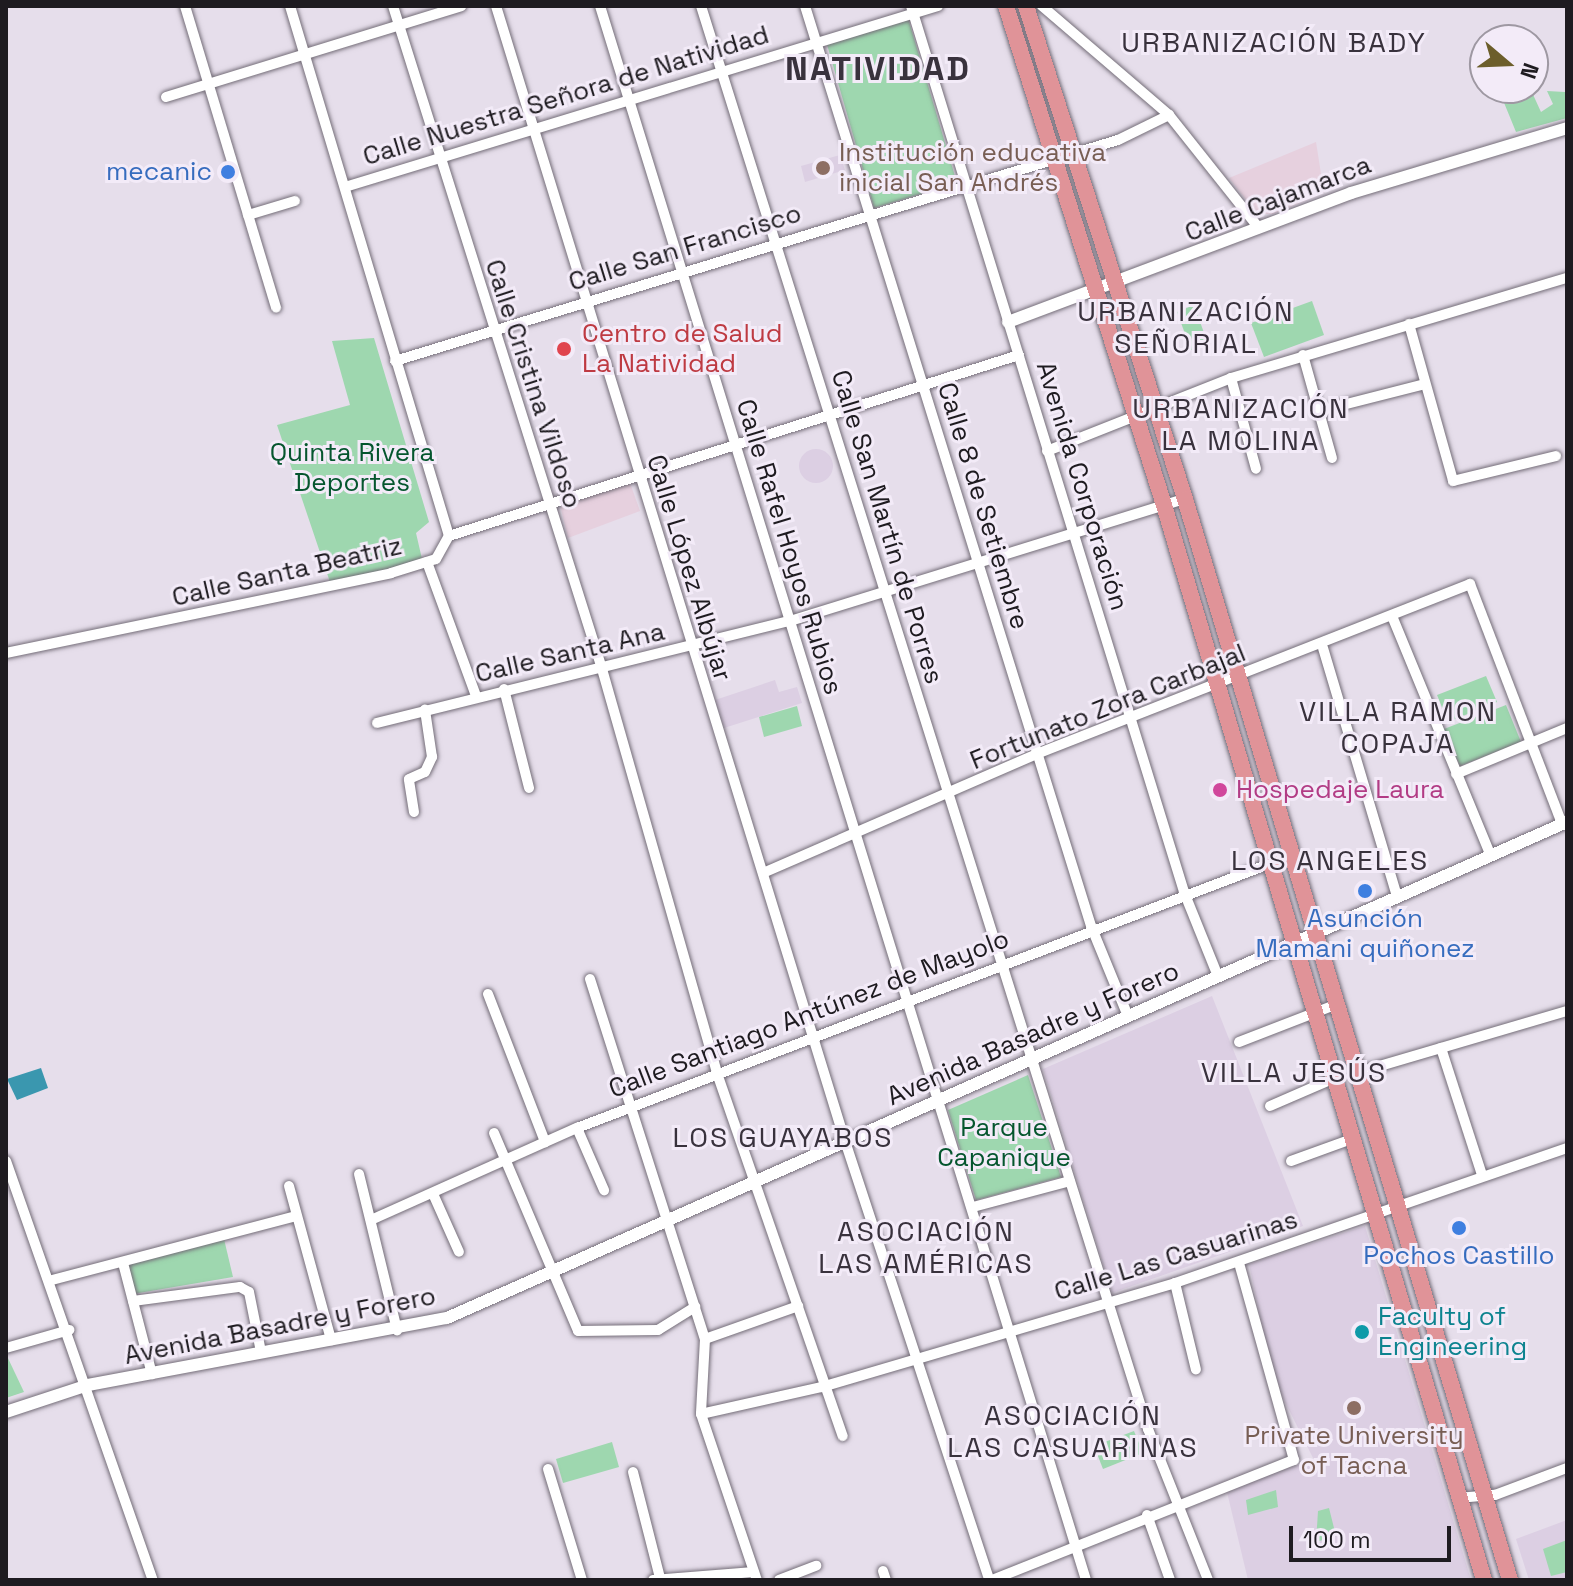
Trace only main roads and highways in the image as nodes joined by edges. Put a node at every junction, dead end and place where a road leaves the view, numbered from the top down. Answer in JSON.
{"nodes":[{"id":1,"x":1006,"y":6,"type":"edge"},
{"id":2,"x":1026,"y":6,"type":"edge"},
{"id":3,"x":1365,"y":1105,"type":"junction"},
{"id":4,"x":1341,"y":1113,"type":"junction"},
{"id":5,"x":1484,"y":1580,"type":"edge"},
{"id":6,"x":1510,"y":1580,"type":"edge"}],
"edges":[{"from":1,"to":4,"type":"highway"},
{"from":2,"to":3,"type":"highway"},
{"from":3,"to":4,"type":"highway"},
{"from":3,"to":6,"type":"highway"},
{"from":4,"to":5,"type":"highway"}]}
